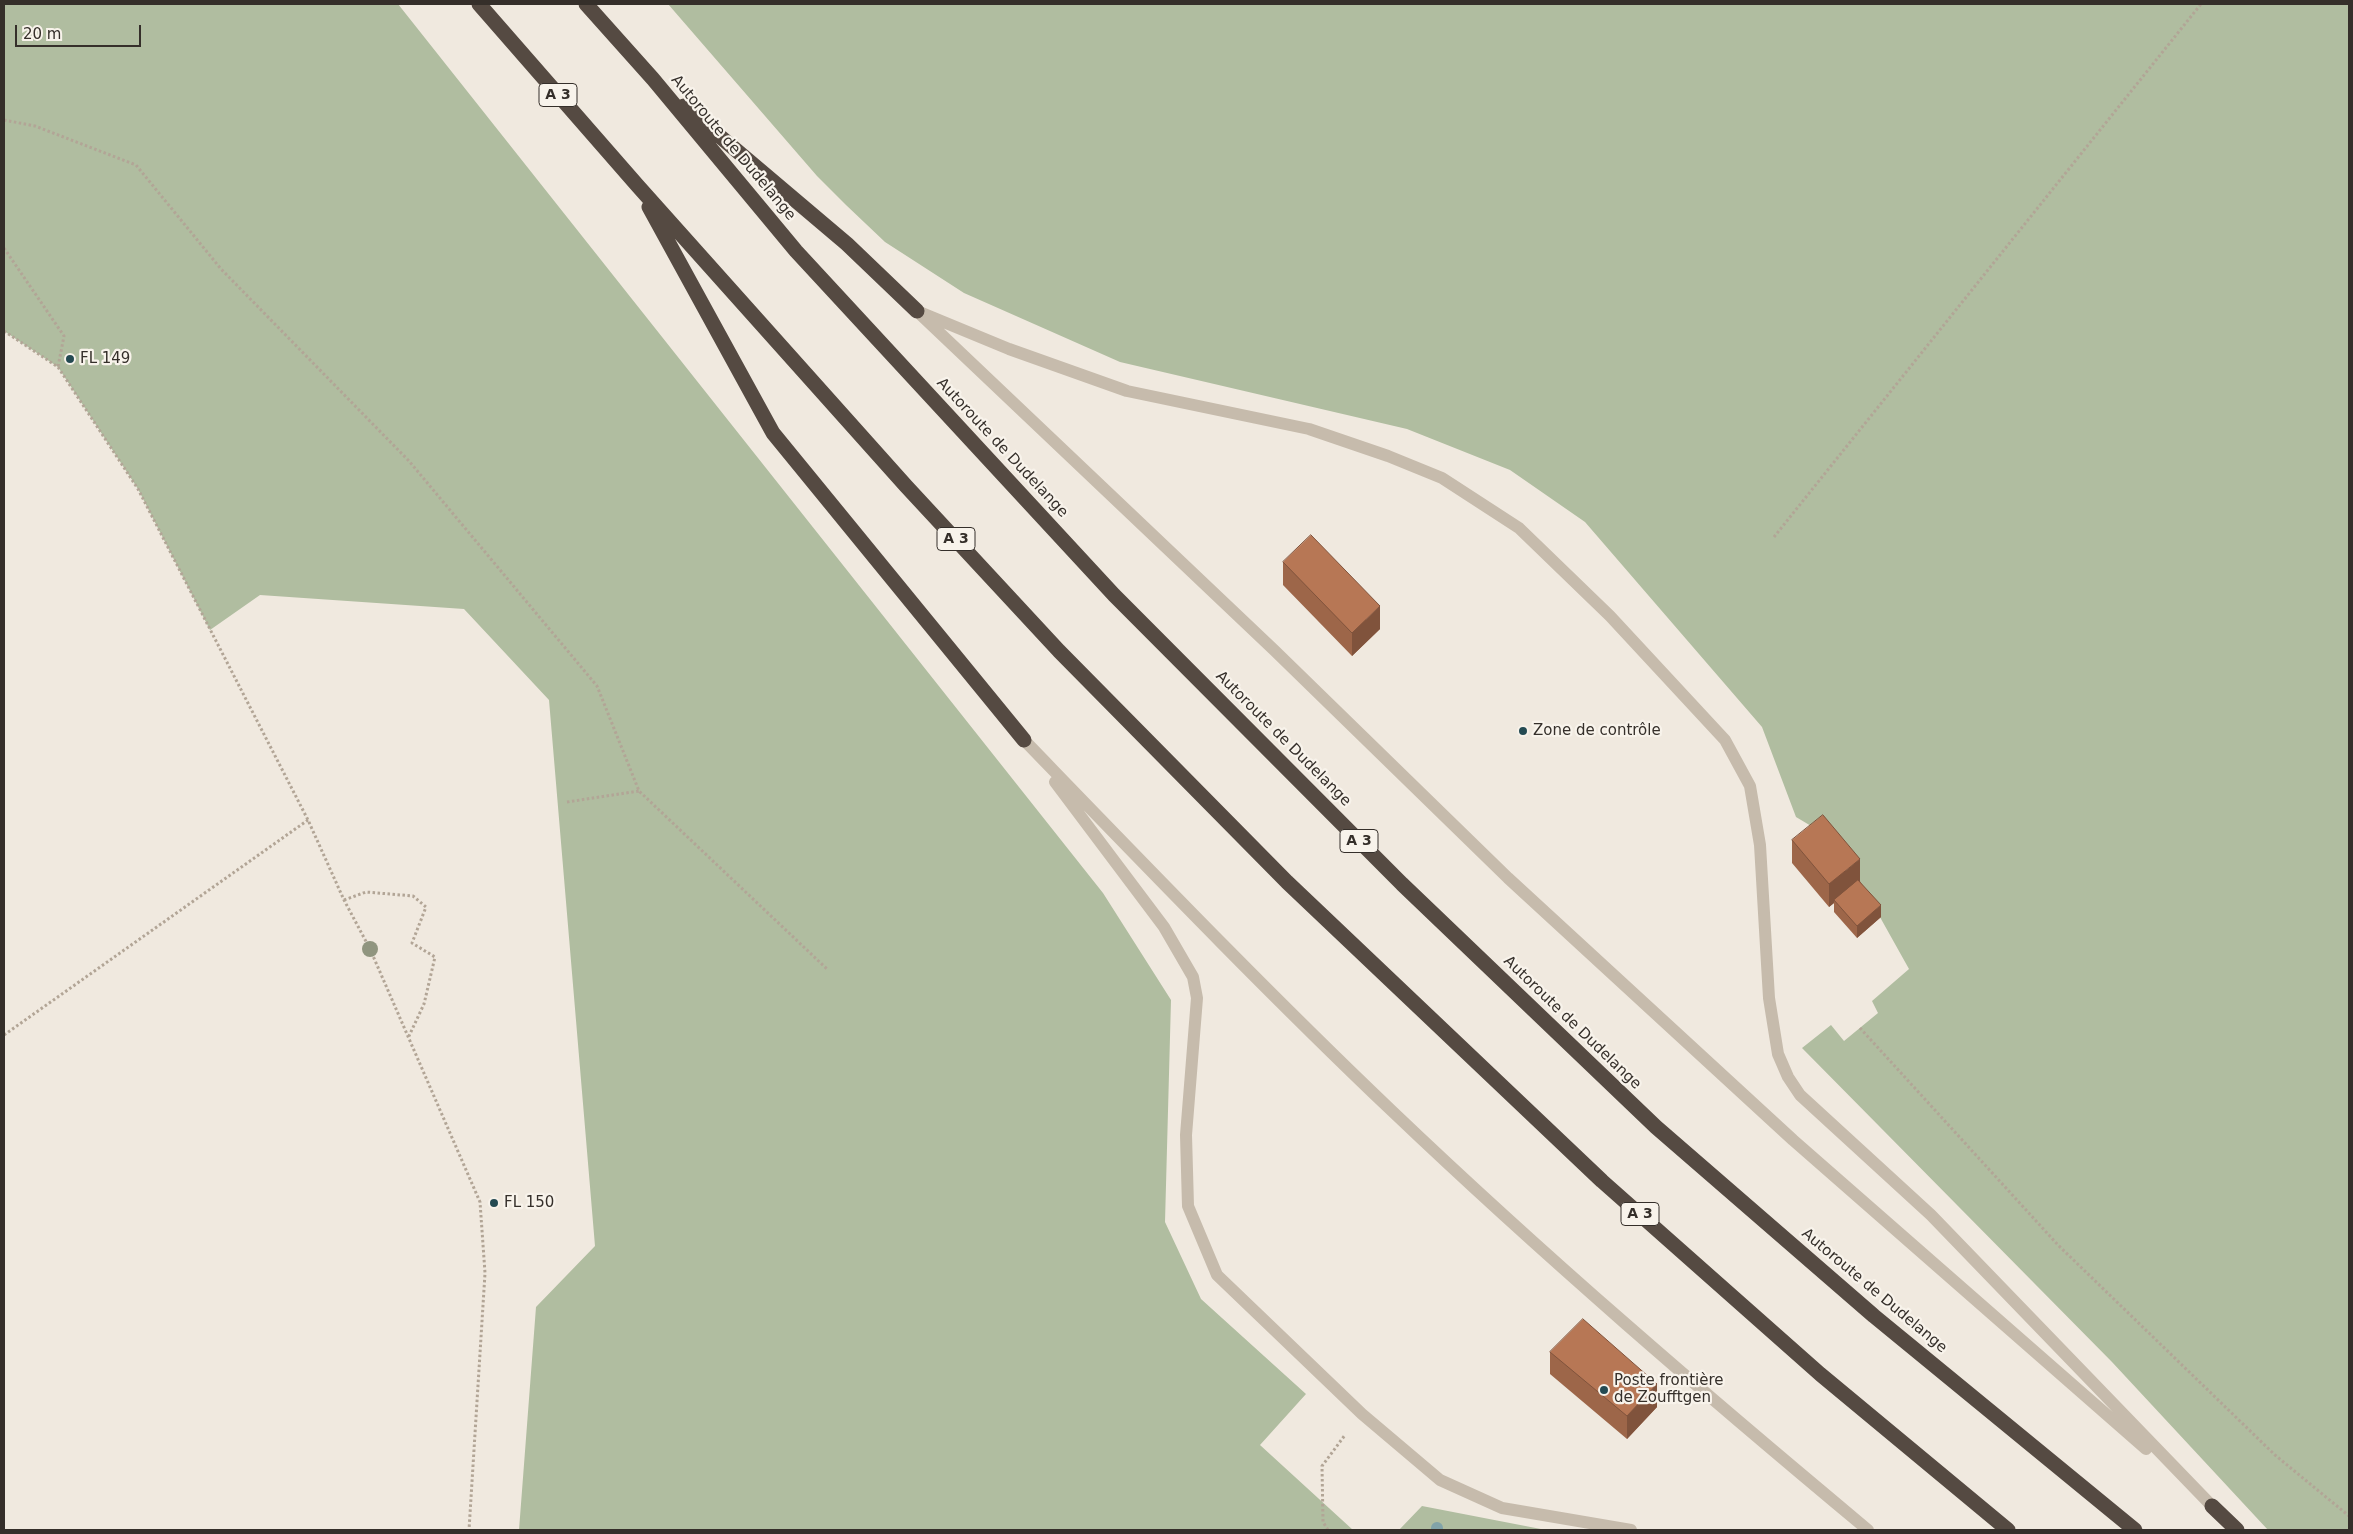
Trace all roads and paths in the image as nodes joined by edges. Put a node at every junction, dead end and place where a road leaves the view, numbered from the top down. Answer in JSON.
{"nodes":[{"id":1,"x":479,"y":4,"type":"edge"},
{"id":2,"x":586,"y":4,"type":"edge"},
{"id":3,"x":2202,"y":4,"type":"edge"},
{"id":4,"x":653,"y":79,"type":"junction"},
{"id":5,"x":4,"y":120,"type":"edge"},
{"id":6,"x":637,"y":185,"type":"junction"},
{"id":7,"x":4,"y":248,"type":"edge"},
{"id":8,"x":917,"y":312,"type":"junction"},
{"id":9,"x":4,"y":331,"type":"edge"},
{"id":10,"x":58,"y":367,"type":"junction"},
{"id":11,"x":1774,"y":538,"type":"dead end"},
{"id":12,"x":1024,"y":740,"type":"junction"},
{"id":13,"x":639,"y":792,"type":"junction"},
{"id":14,"x":567,"y":802,"type":"dead end"},
{"id":15,"x":308,"y":820,"type":"junction"},
{"id":16,"x":344,"y":900,"type":"junction"},
{"id":17,"x":827,"y":970,"type":"dead end"},
{"id":18,"x":1860,"y":1028,"type":"dead end"},
{"id":19,"x":4,"y":1035,"type":"edge"},
{"id":20,"x":409,"y":1036,"type":"junction"},
{"id":21,"x":1362,"y":1414,"type":"junction"},
{"id":22,"x":2212,"y":1506,"type":"junction"},
{"id":23,"x":2349,"y":1516,"type":"edge"},
{"id":24,"x":469,"y":1530,"type":"edge"},
{"id":25,"x":1328,"y":1530,"type":"edge"},
{"id":26,"x":1631,"y":1530,"type":"edge"},
{"id":27,"x":1868,"y":1530,"type":"edge"},
{"id":28,"x":2008,"y":1530,"type":"edge"},
{"id":29,"x":2135,"y":1530,"type":"edge"},
{"id":30,"x":2237,"y":1530,"type":"edge"}],
"edges":[{"from":1,"to":6,"type":"highway","number":"A 3"},
{"from":2,"to":4,"type":"highway","name":"Autoroute de Dudelange","number":"A 3"},
{"from":3,"to":11,"type":"path"},
{"from":4,"to":8,"type":"highway"},
{"from":4,"to":29,"type":"highway","name":"Autoroute de Dudelange","number":"A 3"},
{"from":5,"to":13,"type":"path"},
{"from":6,"to":12,"type":"highway"},
{"from":6,"to":28,"type":"highway","number":"A 3"},
{"from":7,"to":10,"type":"path"},
{"from":8,"to":22,"type":"lane"},
{"from":8,"to":22,"type":"lane"},
{"from":9,"to":10,"type":"path"},
{"from":10,"to":15,"type":"path"},
{"from":12,"to":21,"type":"lane"},
{"from":12,"to":27,"type":"lane"},
{"from":13,"to":14,"type":"path"},
{"from":13,"to":17,"type":"path"},
{"from":15,"to":16,"type":"path"},
{"from":15,"to":19,"type":"path"},
{"from":16,"to":20,"type":"path"},
{"from":16,"to":20,"type":"path"},
{"from":18,"to":23,"type":"path"},
{"from":20,"to":24,"type":"path"},
{"from":21,"to":25,"type":"path"},
{"from":21,"to":26,"type":"lane"},
{"from":22,"to":30,"type":"highway"}]}
